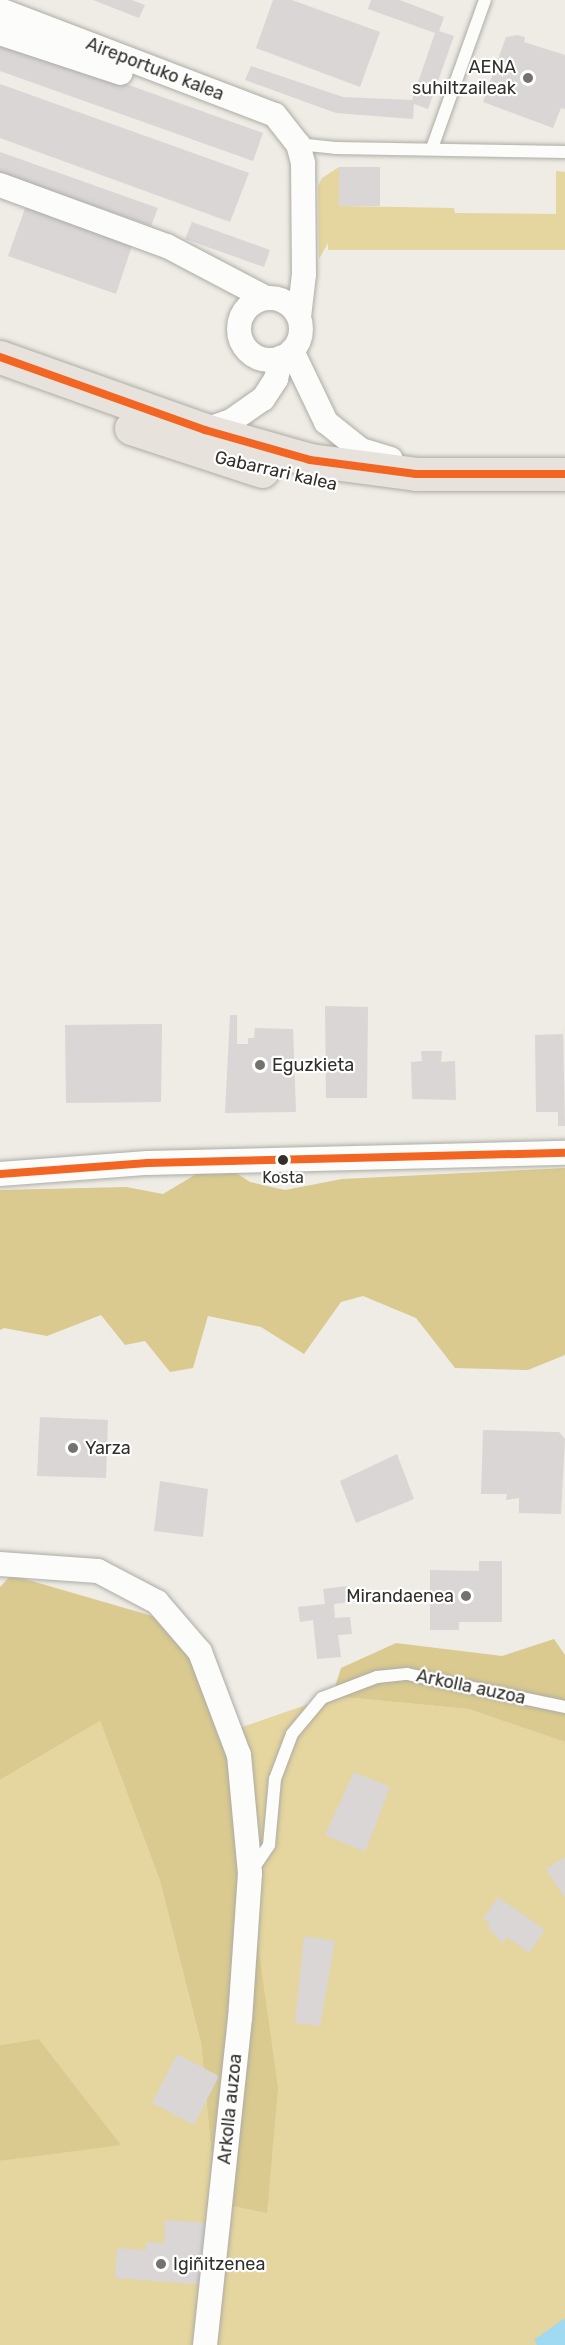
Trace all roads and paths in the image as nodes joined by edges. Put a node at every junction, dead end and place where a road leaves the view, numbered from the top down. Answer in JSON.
{"nodes":[{"id":1,"x":485,"y":0,"type":"edge"},
{"id":2,"x":0,"y":10,"type":"edge"},
{"id":3,"x":0,"y":33,"type":"edge"},
{"id":4,"x":298,"y":144,"type":"junction"},
{"id":5,"x":432,"y":148,"type":"junction"},
{"id":6,"x":565,"y":152,"type":"edge"},
{"id":7,"x":0,"y":185,"type":"edge"},
{"id":8,"x":266,"y":298,"type":"junction"},
{"id":9,"x":299,"y":317,"type":"junction"},
{"id":10,"x":287,"y":354,"type":"junction"},
{"id":11,"x":0,"y":357,"type":"edge"},
{"id":12,"x":0,"y":381,"type":"edge"},
{"id":13,"x":69,"y":405,"type":"junction"},
{"id":14,"x":205,"y":430,"type":"junction"},
{"id":15,"x":565,"y":474,"type":"edge"},
{"id":16,"x":454,"y":476,"type":"junction"},
{"id":17,"x":565,"y":483,"type":"edge"},
{"id":18,"x":565,"y":1153,"type":"edge"},
{"id":19,"x":0,"y":1174,"type":"edge"},
{"id":20,"x":0,"y":1564,"type":"edge"},
{"id":21,"x":565,"y":1707,"type":"edge"},
{"id":22,"x":250,"y":1873,"type":"junction"},
{"id":23,"x":205,"y":2345,"type":"edge"}],
"edges":[{"from":1,"to":5,"type":"lane"},
{"from":2,"to":4,"type":"street","name":"Aireportuko kalea"},
{"from":3,"to":4,"type":"street","name":"Aireportuko kalea"},
{"from":4,"to":5,"type":"lane"},
{"from":4,"to":9,"type":"street","name":"Aireportuko kalea"},
{"from":5,"to":6,"type":"lane"},
{"from":7,"to":8,"type":"street"},
{"from":8,"to":9,"type":"street"},
{"from":8,"to":10,"type":"street"},
{"from":9,"to":10,"type":"street"},
{"from":10,"to":14,"type":"street"},
{"from":10,"to":16,"type":"street","name":"Gabarrari kalea"},
{"from":11,"to":14,"type":"main road","name":"Gabarrari kalea"},
{"from":12,"to":13,"type":"main road","name":"Gabarrari kalea"},
{"from":13,"to":14,"type":"main road"},
{"from":13,"to":17,"type":"main road","name":"Gabarrari kalea"},
{"from":14,"to":16,"type":"main road","name":"Gabarrari kalea"},
{"from":15,"to":16,"type":"main road","name":"Gabarrari kalea"},
{"from":18,"to":19,"type":"street"},
{"from":20,"to":22,"type":"street","name":"Arkolla auzoa"},
{"from":21,"to":22,"type":"lane","name":"Arkolla auzoa"},
{"from":22,"to":23,"type":"street","name":"Arkolla auzoa"}]}
